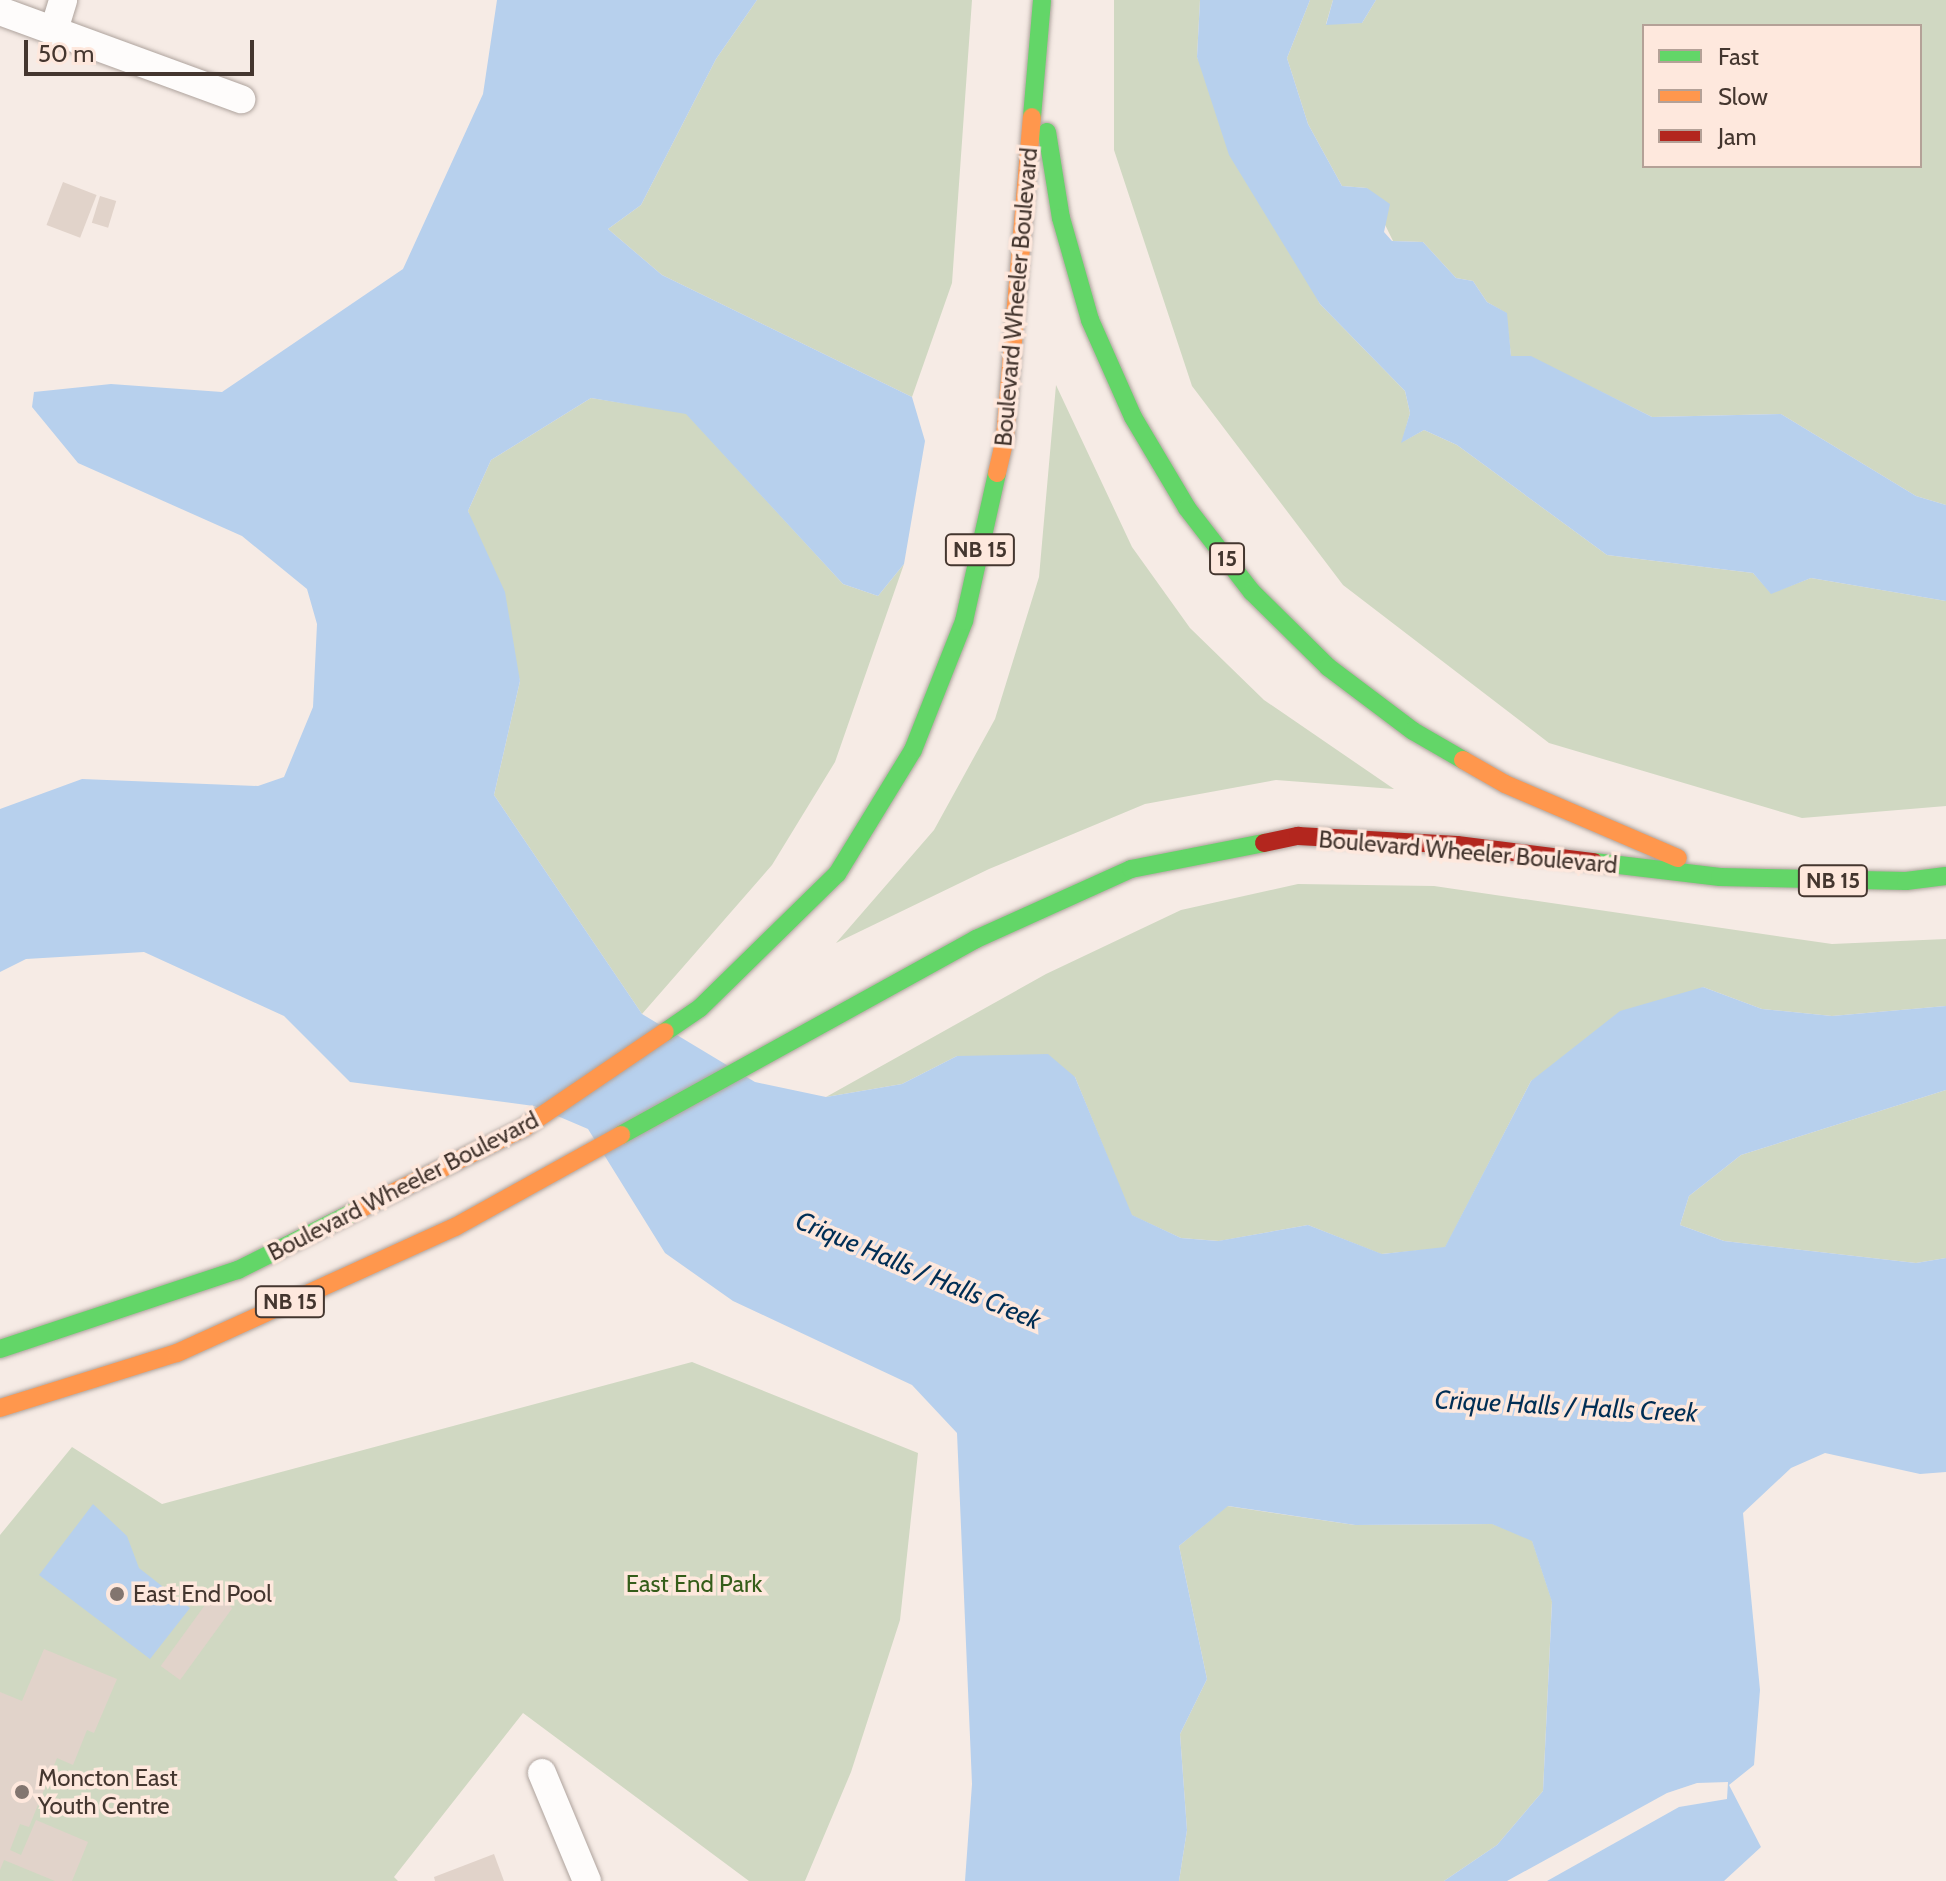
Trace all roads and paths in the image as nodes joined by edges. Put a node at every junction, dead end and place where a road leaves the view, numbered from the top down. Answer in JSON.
{"nodes":[{"id":1,"x":63,"y":0,"type":"edge"},
{"id":2,"x":1042,"y":3,"type":"edge"},
{"id":3,"x":0,"y":11,"type":"edge"},
{"id":4,"x":54,"y":30,"type":"junction"},
{"id":5,"x":241,"y":99,"type":"dead end"},
{"id":6,"x":1946,"y":876,"type":"edge"},
{"id":7,"x":1720,"y":877,"type":"junction"},
{"id":8,"x":0,"y":1349,"type":"edge"},
{"id":9,"x":0,"y":1408,"type":"edge"},
{"id":10,"x":542,"y":1773,"type":"dead end"},
{"id":11,"x":587,"y":1881,"type":"edge"}],
"edges":[{"from":1,"to":4,"type":"street"},
{"from":2,"to":7,"type":"highway","number":"15"},
{"from":2,"to":8,"type":"highway","name":"Boulevard Wheeler Boulevard","number":"NB 15"},
{"from":3,"to":4,"type":"street"},
{"from":4,"to":5,"type":"street"},
{"from":6,"to":7,"type":"highway","number":"NB 15"},
{"from":7,"to":9,"type":"highway","name":"Boulevard Wheeler Boulevard","number":"NB 15"},
{"from":10,"to":11,"type":"street"}]}
